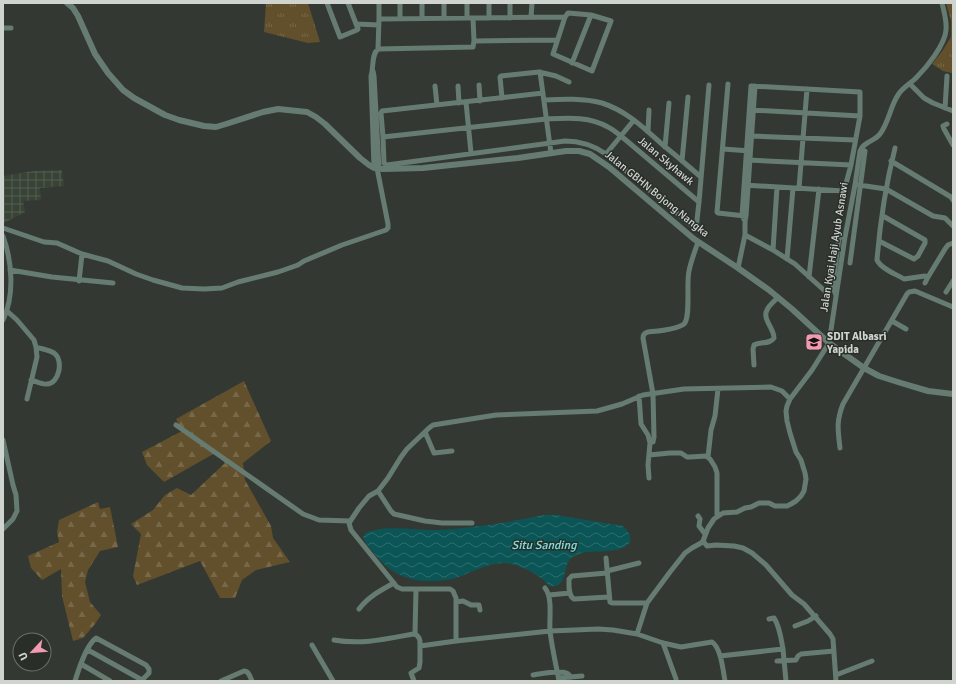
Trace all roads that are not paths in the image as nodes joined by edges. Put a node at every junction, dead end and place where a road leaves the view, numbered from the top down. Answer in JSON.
{"nodes":[{"id":1,"x":67,"y":3,"type":"edge"},
{"id":2,"x":327,"y":3,"type":"edge"},
{"id":3,"x":348,"y":3,"type":"edge"},
{"id":4,"x":379,"y":3,"type":"edge"},
{"id":5,"x":400,"y":3,"type":"edge"},
{"id":6,"x":422,"y":3,"type":"edge"},
{"id":7,"x":444,"y":3,"type":"edge"},
{"id":8,"x":467,"y":3,"type":"edge"},
{"id":9,"x":489,"y":3,"type":"edge"},
{"id":10,"x":510,"y":3,"type":"edge"},
{"id":11,"x":532,"y":3,"type":"edge"},
{"id":12,"x":942,"y":3,"type":"edge"},
{"id":13,"x":591,"y":15,"type":"junction"},
{"id":14,"x":531,"y":17,"type":"junction"},
{"id":15,"x":566,"y":17,"type":"junction"},
{"id":16,"x":400,"y":18,"type":"junction"},
{"id":17,"x":422,"y":18,"type":"junction"},
{"id":18,"x":444,"y":18,"type":"junction"},
{"id":19,"x":470,"y":18,"type":"junction"},
{"id":20,"x":489,"y":18,"type":"junction"},
{"id":21,"x":510,"y":18,"type":"junction"},
{"id":22,"x":379,"y":22,"type":"junction"},
{"id":23,"x":356,"y":24,"type":"junction"},
{"id":24,"x":3,"y":28,"type":"edge"},
{"id":25,"x":11,"y":28,"type":"dead end"},
{"id":26,"x":474,"y":40,"type":"junction"},
{"id":27,"x":557,"y":40,"type":"junction"},
{"id":28,"x":378,"y":49,"type":"junction"},
{"id":29,"x":572,"y":62,"type":"junction"},
{"id":30,"x":540,"y":72,"type":"junction"},
{"id":31,"x":947,"y":76,"type":"dead end"},
{"id":32,"x":569,"y":82,"type":"dead end"},
{"id":33,"x":728,"y":84,"type":"dead end"},
{"id":34,"x":910,"y":84,"type":"junction"},
{"id":35,"x":479,"y":85,"type":"dead end"},
{"id":36,"x":709,"y":85,"type":"dead end"},
{"id":37,"x":435,"y":86,"type":"dead end"},
{"id":38,"x":458,"y":86,"type":"dead end"},
{"id":39,"x":806,"y":89,"type":"junction"},
{"id":40,"x":543,"y":94,"type":"junction"},
{"id":41,"x":688,"y":97,"type":"dead end"},
{"id":42,"x":502,"y":98,"type":"junction"},
{"id":43,"x":544,"y":100,"type":"junction"},
{"id":44,"x":480,"y":101,"type":"junction"},
{"id":45,"x":466,"y":102,"type":"junction"},
{"id":46,"x":459,"y":103,"type":"junction"},
{"id":47,"x":669,"y":104,"type":"dead end"},
{"id":48,"x":438,"y":106,"type":"junction"},
{"id":49,"x":945,"y":108,"type":"junction"},
{"id":50,"x":650,"y":110,"type":"dead end"},
{"id":51,"x":751,"y":110,"type":"junction"},
{"id":52,"x":953,"y":111,"type":"edge"},
{"id":53,"x":805,"y":113,"type":"junction"},
{"id":54,"x":860,"y":116,"type":"junction"},
{"id":55,"x":546,"y":119,"type":"junction"},
{"id":56,"x":634,"y":120,"type":"junction"},
{"id":57,"x":947,"y":124,"type":"dead end"},
{"id":58,"x":469,"y":128,"type":"junction"},
{"id":59,"x":648,"y":132,"type":"junction"},
{"id":60,"x":621,"y":136,"type":"junction"},
{"id":61,"x":752,"y":136,"type":"junction"},
{"id":62,"x":383,"y":137,"type":"junction"},
{"id":63,"x":803,"y":138,"type":"junction"},
{"id":64,"x":855,"y":140,"type":"junction"},
{"id":65,"x":550,"y":144,"type":"junction"},
{"id":66,"x":953,"y":145,"type":"edge"},
{"id":67,"x":665,"y":147,"type":"junction"},
{"id":68,"x":894,"y":148,"type":"dead end"},
{"id":69,"x":723,"y":149,"type":"junction"},
{"id":70,"x":748,"y":151,"type":"junction"},
{"id":71,"x":865,"y":151,"type":"dead end"},
{"id":72,"x":471,"y":153,"type":"junction"},
{"id":73,"x":551,"y":153,"type":"junction"},
{"id":74,"x":606,"y":154,"type":"junction"},
{"id":75,"x":748,"y":160,"type":"junction"},
{"id":76,"x":682,"y":161,"type":"junction"},
{"id":77,"x":891,"y":161,"type":"junction"},
{"id":78,"x":801,"y":163,"type":"junction"},
{"id":79,"x":851,"y":165,"type":"junction"},
{"id":80,"x":377,"y":168,"type":"junction"},
{"id":81,"x":701,"y":177,"type":"junction"},
{"id":82,"x":746,"y":185,"type":"junction"},
{"id":83,"x":858,"y":185,"type":"junction"},
{"id":84,"x":777,"y":187,"type":"junction"},
{"id":85,"x":793,"y":188,"type":"junction"},
{"id":86,"x":799,"y":188,"type":"junction"},
{"id":87,"x":818,"y":189,"type":"junction"},
{"id":88,"x":886,"y":190,"type":"junction"},
{"id":89,"x":953,"y":200,"type":"edge"},
{"id":90,"x":699,"y":202,"type":"junction"},
{"id":91,"x":882,"y":216,"type":"junction"},
{"id":92,"x":744,"y":218,"type":"junction"},
{"id":93,"x":953,"y":226,"type":"edge"},
{"id":94,"x":3,"y":228,"type":"edge"},
{"id":95,"x":696,"y":229,"type":"junction"},
{"id":96,"x":744,"y":235,"type":"junction"},
{"id":97,"x":3,"y":236,"type":"edge"},
{"id":98,"x":845,"y":237,"type":"junction"},
{"id":99,"x":696,"y":240,"type":"junction"},
{"id":100,"x":879,"y":241,"type":"junction"},
{"id":101,"x":953,"y":243,"type":"edge"},
{"id":102,"x":773,"y":250,"type":"junction"},
{"id":103,"x":82,"y":254,"type":"junction"},
{"id":104,"x":842,"y":257,"type":"junction"},
{"id":105,"x":787,"y":259,"type":"junction"},
{"id":106,"x":738,"y":268,"type":"junction"},
{"id":107,"x":10,"y":270,"type":"junction"},
{"id":108,"x":809,"y":277,"type":"junction"},
{"id":109,"x":928,"y":277,"type":"junction"},
{"id":110,"x":79,"y":281,"type":"junction"},
{"id":111,"x":953,"y":281,"type":"edge"},
{"id":112,"x":925,"y":283,"type":"dead end"},
{"id":113,"x":113,"y":284,"type":"dead end"},
{"id":114,"x":826,"y":292,"type":"dead end"},
{"id":115,"x":946,"y":292,"type":"dead end"},
{"id":116,"x":836,"y":295,"type":"junction"},
{"id":117,"x":778,"y":297,"type":"junction"},
{"id":118,"x":953,"y":307,"type":"edge"},
{"id":119,"x":5,"y":313,"type":"edge"},
{"id":120,"x":3,"y":320,"type":"edge"},
{"id":121,"x":892,"y":321,"type":"junction"},
{"id":122,"x":906,"y":328,"type":"dead end"},
{"id":123,"x":829,"y":343,"type":"junction"},
{"id":124,"x":36,"y":347,"type":"junction"},
{"id":125,"x":754,"y":366,"type":"dead end"},
{"id":126,"x":864,"y":368,"type":"junction"},
{"id":127,"x":32,"y":380,"type":"junction"},
{"id":128,"x":718,"y":389,"type":"junction"},
{"id":129,"x":653,"y":394,"type":"junction"},
{"id":130,"x":953,"y":394,"type":"edge"},
{"id":131,"x":639,"y":396,"type":"junction"},
{"id":132,"x":27,"y":399,"type":"dead end"},
{"id":133,"x":790,"y":399,"type":"junction"},
{"id":134,"x":176,"y":424,"type":"dead end"},
{"id":135,"x":425,"y":432,"type":"junction"},
{"id":136,"x":3,"y":441,"type":"edge"},
{"id":137,"x":650,"y":444,"type":"junction"},
{"id":138,"x":840,"y":448,"type":"dead end"},
{"id":139,"x":452,"y":451,"type":"dead end"},
{"id":140,"x":649,"y":455,"type":"junction"},
{"id":141,"x":708,"y":457,"type":"junction"},
{"id":142,"x":649,"y":478,"type":"dead end"},
{"id":143,"x":378,"y":491,"type":"junction"},
{"id":144,"x":698,"y":516,"type":"dead end"},
{"id":145,"x":717,"y":516,"type":"junction"},
{"id":146,"x":350,"y":521,"type":"junction"},
{"id":147,"x":472,"y":523,"type":"dead end"},
{"id":148,"x":3,"y":529,"type":"edge"},
{"id":149,"x":705,"y":534,"type":"junction"},
{"id":150,"x":703,"y":541,"type":"junction"},
{"id":151,"x":606,"y":558,"type":"dead end"},
{"id":152,"x":639,"y":563,"type":"dead end"},
{"id":153,"x":607,"y":572,"type":"junction"},
{"id":154,"x":394,"y":583,"type":"junction"},
{"id":155,"x":545,"y":588,"type":"dead end"},
{"id":156,"x":416,"y":589,"type":"junction"},
{"id":157,"x":570,"y":594,"type":"junction"},
{"id":158,"x":549,"y":595,"type":"junction"},
{"id":159,"x":609,"y":597,"type":"junction"},
{"id":160,"x":456,"y":602,"type":"junction"},
{"id":161,"x":647,"y":603,"type":"junction"},
{"id":162,"x":359,"y":609,"type":"dead end"},
{"id":163,"x":480,"y":610,"type":"dead end"},
{"id":164,"x":816,"y":616,"type":"junction"},
{"id":165,"x":769,"y":619,"type":"dead end"},
{"id":166,"x":795,"y":626,"type":"dead end"},
{"id":167,"x":550,"y":631,"type":"junction"},
{"id":168,"x":415,"y":634,"type":"junction"},
{"id":169,"x":637,"y":634,"type":"junction"},
{"id":170,"x":334,"y":640,"type":"dead end"},
{"id":171,"x":456,"y":641,"type":"junction"},
{"id":172,"x":662,"y":642,"type":"junction"},
{"id":173,"x":312,"y":645,"type":"dead end"},
{"id":174,"x":420,"y":646,"type":"junction"},
{"id":175,"x":783,"y":649,"type":"junction"},
{"id":176,"x":88,"y":650,"type":"junction"},
{"id":177,"x":834,"y":651,"type":"junction"},
{"id":178,"x":720,"y":656,"type":"junction"},
{"id":179,"x":777,"y":661,"type":"dead end"},
{"id":180,"x":784,"y":661,"type":"junction"},
{"id":181,"x":872,"y":661,"type":"dead end"},
{"id":182,"x":82,"y":664,"type":"junction"},
{"id":183,"x":557,"y":672,"type":"junction"},
{"id":184,"x":533,"y":675,"type":"dead end"},
{"id":185,"x":836,"y":675,"type":"junction"},
{"id":186,"x":582,"y":676,"type":"dead end"},
{"id":187,"x":571,"y":677,"type":"junction"},
{"id":188,"x":676,"y":679,"type":"dead end"},
{"id":189,"x":559,"y":680,"type":"edge"},
{"id":190,"x":75,"y":681,"type":"edge"},
{"id":191,"x":110,"y":681,"type":"edge"},
{"id":192,"x":141,"y":681,"type":"edge"},
{"id":193,"x":221,"y":681,"type":"edge"},
{"id":194,"x":252,"y":681,"type":"edge"},
{"id":195,"x":333,"y":681,"type":"edge"},
{"id":196,"x":414,"y":681,"type":"edge"},
{"id":197,"x":725,"y":681,"type":"edge"},
{"id":198,"x":786,"y":681,"type":"edge"},
{"id":199,"x":836,"y":681,"type":"edge"}],
"edges":[{"from":1,"to":80,"type":"street"},
{"from":2,"to":23,"type":"street"},
{"from":3,"to":23,"type":"street"},
{"from":4,"to":22,"type":"street"},
{"from":5,"to":16,"type":"street"},
{"from":6,"to":17,"type":"street"},
{"from":7,"to":18,"type":"street"},
{"from":8,"to":19,"type":"street"},
{"from":9,"to":20,"type":"street"},
{"from":10,"to":21,"type":"street"},
{"from":11,"to":14,"type":"street"},
{"from":12,"to":34,"type":"street"},
{"from":13,"to":15,"type":"street"},
{"from":13,"to":29,"type":"street"},
{"from":13,"to":29,"type":"street"},
{"from":14,"to":15,"type":"street"},
{"from":14,"to":21,"type":"street"},
{"from":15,"to":27,"type":"street"},
{"from":16,"to":17,"type":"street"},
{"from":16,"to":22,"type":"street"},
{"from":17,"to":18,"type":"street"},
{"from":18,"to":19,"type":"street"},
{"from":19,"to":20,"type":"street"},
{"from":19,"to":26,"type":"street"},
{"from":20,"to":21,"type":"street"},
{"from":22,"to":23,"type":"street"},
{"from":22,"to":28,"type":"street"},
{"from":24,"to":25,"type":"street"},
{"from":26,"to":27,"type":"street"},
{"from":26,"to":28,"type":"street"},
{"from":27,"to":29,"type":"street"},
{"from":28,"to":80,"type":"street"},
{"from":30,"to":32,"type":"street"},
{"from":30,"to":40,"type":"street"},
{"from":30,"to":42,"type":"street"},
{"from":31,"to":49,"type":"street"},
{"from":33,"to":69,"type":"street"},
{"from":34,"to":49,"type":"street"},
{"from":34,"to":83,"type":"street","name":"Jalan Kyai Haji Ayub Asnawi"},
{"from":35,"to":44,"type":"street"},
{"from":36,"to":81,"type":"street"},
{"from":37,"to":48,"type":"street"},
{"from":38,"to":46,"type":"street"},
{"from":39,"to":51,"type":"street"},
{"from":39,"to":53,"type":"street"},
{"from":39,"to":54,"type":"street"},
{"from":40,"to":42,"type":"street"},
{"from":40,"to":43,"type":"street"},
{"from":41,"to":76,"type":"street"},
{"from":42,"to":44,"type":"street"},
{"from":43,"to":55,"type":"street"},
{"from":43,"to":56,"type":"street"},
{"from":44,"to":45,"type":"street"},
{"from":45,"to":46,"type":"street"},
{"from":45,"to":58,"type":"street"},
{"from":46,"to":48,"type":"street"},
{"from":47,"to":67,"type":"street"},
{"from":48,"to":62,"type":"street"},
{"from":49,"to":52,"type":"street"},
{"from":50,"to":59,"type":"street"},
{"from":51,"to":53,"type":"street"},
{"from":51,"to":61,"type":"street"},
{"from":51,"to":70,"type":"street"},
{"from":53,"to":54,"type":"street"},
{"from":53,"to":63,"type":"street"},
{"from":54,"to":64,"type":"street"},
{"from":55,"to":58,"type":"street","name":"Jalan Skyhawk"},
{"from":55,"to":60,"type":"street","name":"Jalan Skyhawk"},
{"from":55,"to":65,"type":"street"},
{"from":56,"to":59,"type":"street"},
{"from":56,"to":60,"type":"street"},
{"from":57,"to":66,"type":"street"},
{"from":58,"to":62,"type":"street","name":"Jalan Skyhawk"},
{"from":58,"to":72,"type":"street"},
{"from":59,"to":67,"type":"street"},
{"from":60,"to":74,"type":"street"},
{"from":60,"to":90,"type":"street","name":"Jalan Skyhawk"},
{"from":61,"to":63,"type":"street"},
{"from":61,"to":70,"type":"street"},
{"from":62,"to":72,"type":"street"},
{"from":63,"to":64,"type":"street"},
{"from":63,"to":78,"type":"street"},
{"from":64,"to":79,"type":"street"},
{"from":65,"to":72,"type":"street"},
{"from":65,"to":73,"type":"street"},
{"from":65,"to":74,"type":"street"},
{"from":67,"to":76,"type":"street"},
{"from":68,"to":77,"type":"street"},
{"from":69,"to":70,"type":"street"},
{"from":69,"to":92,"type":"street"},
{"from":70,"to":75,"type":"street"},
{"from":71,"to":83,"type":"street"},
{"from":73,"to":80,"type":"street","name":"Jalan GBHN Bojong Nangka"},
{"from":73,"to":99,"type":"street","name":"Jalan GBHN Bojong Nangka"},
{"from":74,"to":95,"type":"street"},
{"from":75,"to":78,"type":"street"},
{"from":75,"to":82,"type":"street"},
{"from":76,"to":81,"type":"street"},
{"from":77,"to":88,"type":"street"},
{"from":77,"to":89,"type":"street"},
{"from":78,"to":79,"type":"street"},
{"from":78,"to":86,"type":"street"},
{"from":79,"to":87,"type":"street"},
{"from":80,"to":103,"type":"street"},
{"from":81,"to":90,"type":"street"},
{"from":82,"to":84,"type":"street"},
{"from":82,"to":92,"type":"street"},
{"from":83,"to":88,"type":"street"},
{"from":83,"to":98,"type":"street","name":"Jalan Kyai Haji Ayub Asnawi"},
{"from":83,"to":104,"type":"street"},
{"from":84,"to":85,"type":"street"},
{"from":84,"to":102,"type":"street"},
{"from":85,"to":86,"type":"street"},
{"from":85,"to":105,"type":"street"},
{"from":86,"to":87,"type":"street"},
{"from":87,"to":108,"type":"street"},
{"from":88,"to":91,"type":"street"},
{"from":88,"to":93,"type":"street"},
{"from":90,"to":95,"type":"street"},
{"from":91,"to":100,"type":"street"},
{"from":91,"to":100,"type":"street"},
{"from":92,"to":96,"type":"street"},
{"from":94,"to":103,"type":"street"},
{"from":95,"to":99,"type":"street"},
{"from":96,"to":102,"type":"street"},
{"from":96,"to":106,"type":"street"},
{"from":97,"to":107,"type":"street"},
{"from":98,"to":104,"type":"street","name":"Jalan Kyai Haji Ayub Asnawi"},
{"from":98,"to":116,"type":"street"},
{"from":99,"to":106,"type":"street","name":"Jalan GBHN Bojong Nangka"},
{"from":99,"to":129,"type":"street"},
{"from":100,"to":109,"type":"street"},
{"from":101,"to":109,"type":"street"},
{"from":102,"to":105,"type":"street"},
{"from":103,"to":110,"type":"street"},
{"from":104,"to":116,"type":"street","name":"Jalan Kyai Haji Ayub Asnawi"},
{"from":105,"to":108,"type":"street"},
{"from":106,"to":117,"type":"street","name":"Jalan GBHN Bojong Nangka"},
{"from":107,"to":110,"type":"street"},
{"from":107,"to":119,"type":"street"},
{"from":108,"to":114,"type":"street"},
{"from":109,"to":112,"type":"street"},
{"from":110,"to":113,"type":"street"},
{"from":111,"to":115,"type":"street"},
{"from":116,"to":123,"type":"street","name":"Jalan Kyai Haji Ayub Asnawi"},
{"from":117,"to":123,"type":"street","name":"Jalan GBHN Bojong Nangka"},
{"from":117,"to":125,"type":"street"},
{"from":118,"to":121,"type":"street"},
{"from":119,"to":120,"type":"street"},
{"from":119,"to":124,"type":"street"},
{"from":121,"to":122,"type":"street"},
{"from":121,"to":126,"type":"street"},
{"from":123,"to":126,"type":"street","name":"Jalan GBHN Bojong Nangka"},
{"from":123,"to":133,"type":"street","name":"Jalan Kyai Haji Ayub Asnawi"},
{"from":124,"to":127,"type":"street"},
{"from":124,"to":127,"type":"street"},
{"from":126,"to":130,"type":"street","name":"Jalan GBHN Bojong Nangka"},
{"from":126,"to":138,"type":"street"},
{"from":127,"to":132,"type":"street"},
{"from":128,"to":129,"type":"street"},
{"from":128,"to":133,"type":"street"},
{"from":128,"to":141,"type":"street"},
{"from":129,"to":131,"type":"street"},
{"from":129,"to":137,"type":"street"},
{"from":131,"to":135,"type":"street"},
{"from":131,"to":137,"type":"street"},
{"from":133,"to":145,"type":"street","name":"Jalan Kyai Haji Ayub Asnawi"},
{"from":134,"to":146,"type":"street"},
{"from":135,"to":139,"type":"street"},
{"from":135,"to":143,"type":"street"},
{"from":136,"to":148,"type":"street"},
{"from":137,"to":140,"type":"street"},
{"from":140,"to":141,"type":"street"},
{"from":140,"to":142,"type":"street"},
{"from":141,"to":145,"type":"street"},
{"from":143,"to":146,"type":"street"},
{"from":143,"to":147,"type":"street"},
{"from":144,"to":149,"type":"street"},
{"from":145,"to":149,"type":"street"},
{"from":146,"to":154,"type":"street"},
{"from":149,"to":150,"type":"street"},
{"from":150,"to":161,"type":"street"},
{"from":150,"to":164,"type":"street"},
{"from":151,"to":153,"type":"street"},
{"from":152,"to":153,"type":"street"},
{"from":153,"to":157,"type":"street"},
{"from":153,"to":159,"type":"street"},
{"from":154,"to":156,"type":"street"},
{"from":154,"to":162,"type":"street"},
{"from":155,"to":158,"type":"street"},
{"from":156,"to":160,"type":"street"},
{"from":156,"to":168,"type":"street"},
{"from":157,"to":158,"type":"street"},
{"from":157,"to":159,"type":"street"},
{"from":158,"to":167,"type":"street"},
{"from":159,"to":161,"type":"street"},
{"from":160,"to":163,"type":"street"},
{"from":160,"to":171,"type":"street"},
{"from":161,"to":169,"type":"street"},
{"from":164,"to":166,"type":"street"},
{"from":164,"to":177,"type":"street"},
{"from":165,"to":175,"type":"street"},
{"from":167,"to":169,"type":"street"},
{"from":167,"to":171,"type":"street"},
{"from":167,"to":183,"type":"street"},
{"from":168,"to":170,"type":"street"},
{"from":168,"to":174,"type":"street"},
{"from":169,"to":172,"type":"street"},
{"from":171,"to":174,"type":"street"},
{"from":172,"to":178,"type":"street"},
{"from":172,"to":188,"type":"street"},
{"from":173,"to":195,"type":"street"},
{"from":174,"to":196,"type":"street"},
{"from":175,"to":178,"type":"street"},
{"from":175,"to":180,"type":"street"},
{"from":176,"to":182,"type":"street"},
{"from":176,"to":192,"type":"street"},
{"from":176,"to":192,"type":"street"},
{"from":177,"to":180,"type":"street"},
{"from":177,"to":185,"type":"street"},
{"from":178,"to":197,"type":"street"},
{"from":179,"to":180,"type":"street"},
{"from":180,"to":198,"type":"street"},
{"from":181,"to":185,"type":"street"},
{"from":182,"to":190,"type":"street"},
{"from":182,"to":191,"type":"street"},
{"from":183,"to":184,"type":"street"},
{"from":183,"to":187,"type":"street"},
{"from":183,"to":189,"type":"street"},
{"from":185,"to":199,"type":"street"},
{"from":186,"to":187,"type":"street"},
{"from":187,"to":189,"type":"street"},
{"from":193,"to":194,"type":"street"}]}
